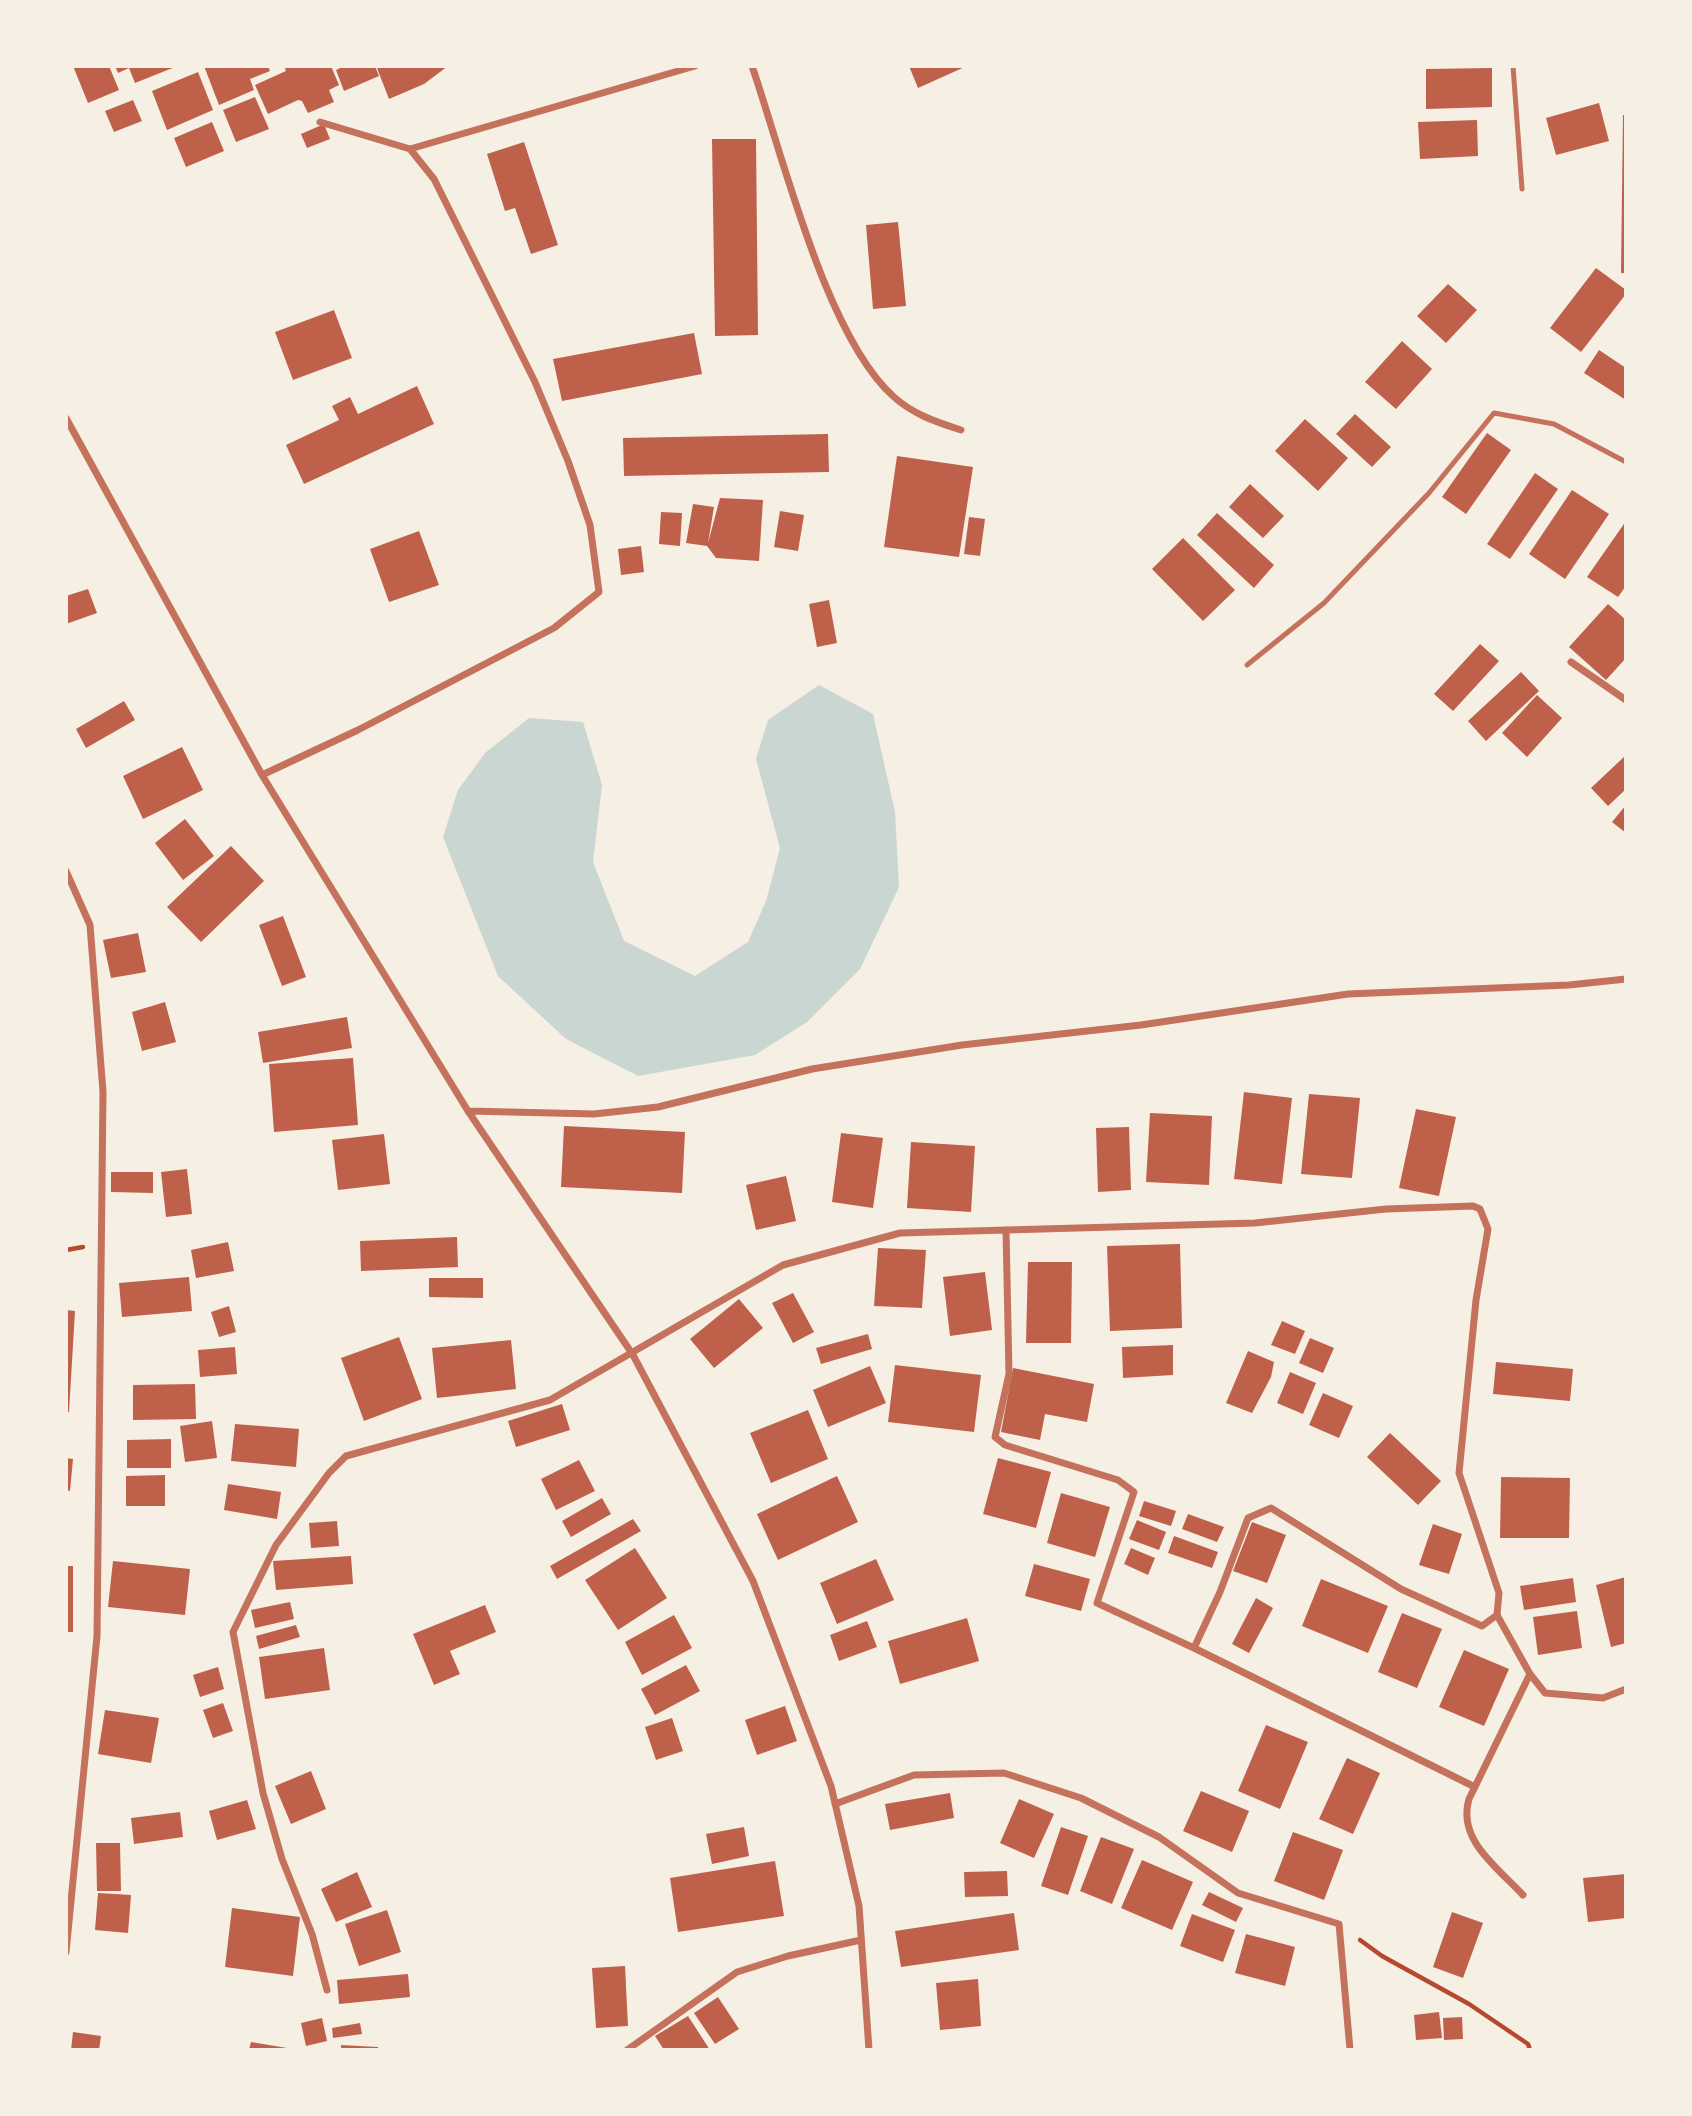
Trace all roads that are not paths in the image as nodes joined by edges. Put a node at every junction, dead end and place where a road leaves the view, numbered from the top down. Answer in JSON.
{"nodes":[{"id":1,"x":695,"y":66,"type":"edge"},
{"id":2,"x":752,"y":66,"type":"edge"},
{"id":3,"x":1513,"y":66,"type":"edge"},
{"id":4,"x":320,"y":122,"type":"dead end"},
{"id":5,"x":410,"y":149,"type":"junction"},
{"id":6,"x":1522,"y":189,"type":"dead end"},
{"id":7,"x":66,"y":418,"type":"edge"},
{"id":8,"x":961,"y":430,"type":"dead end"},
{"id":9,"x":1626,"y":462,"type":"edge"},
{"id":10,"x":1571,"y":662,"type":"dead end"},
{"id":11,"x":1247,"y":665,"type":"dead end"},
{"id":12,"x":1626,"y":700,"type":"edge"},
{"id":13,"x":262,"y":775,"type":"junction"},
{"id":14,"x":66,"y":871,"type":"edge"},
{"id":15,"x":1626,"y":979,"type":"edge"},
{"id":16,"x":468,"y":1111,"type":"junction"},
{"id":17,"x":1006,"y":1230,"type":"junction"},
{"id":18,"x":633,"y":1355,"type":"junction"},
{"id":19,"x":1497,"y":1615,"type":"junction"},
{"id":20,"x":1194,"y":1648,"type":"junction"},
{"id":21,"x":1530,"y":1674,"type":"junction"},
{"id":22,"x":1626,"y":1689,"type":"edge"},
{"id":23,"x":1475,"y":1787,"type":"junction"},
{"id":24,"x":835,"y":1804,"type":"junction"},
{"id":25,"x":1523,"y":1895,"type":"dead end"},
{"id":26,"x":862,"y":1940,"type":"junction"},
{"id":27,"x":66,"y":1952,"type":"edge"},
{"id":28,"x":327,"y":1990,"type":"dead end"},
{"id":29,"x":627,"y":2049,"type":"edge"},
{"id":30,"x":869,"y":2049,"type":"edge"},
{"id":31,"x":1350,"y":2049,"type":"edge"}],
"edges":[{"from":1,"to":5,"type":"street"},
{"from":2,"to":8,"type":"street"},
{"from":3,"to":6,"type":"lane"},
{"from":4,"to":5,"type":"street"},
{"from":5,"to":13,"type":"street"},
{"from":7,"to":13,"type":"street"},
{"from":9,"to":11,"type":"lane"},
{"from":10,"to":12,"type":"street"},
{"from":13,"to":16,"type":"street"},
{"from":14,"to":27,"type":"street"},
{"from":15,"to":16,"type":"street"},
{"from":16,"to":18,"type":"street"},
{"from":17,"to":18,"type":"street"},
{"from":17,"to":19,"type":"street"},
{"from":17,"to":20,"type":"street"},
{"from":18,"to":24,"type":"street"},
{"from":18,"to":28,"type":"street"},
{"from":19,"to":20,"type":"street"},
{"from":19,"to":21,"type":"street"},
{"from":20,"to":23,"type":"street"},
{"from":21,"to":22,"type":"street"},
{"from":21,"to":23,"type":"street"},
{"from":23,"to":25,"type":"street"},
{"from":24,"to":26,"type":"street"},
{"from":24,"to":31,"type":"street"},
{"from":26,"to":29,"type":"street"},
{"from":26,"to":30,"type":"street"}]}
